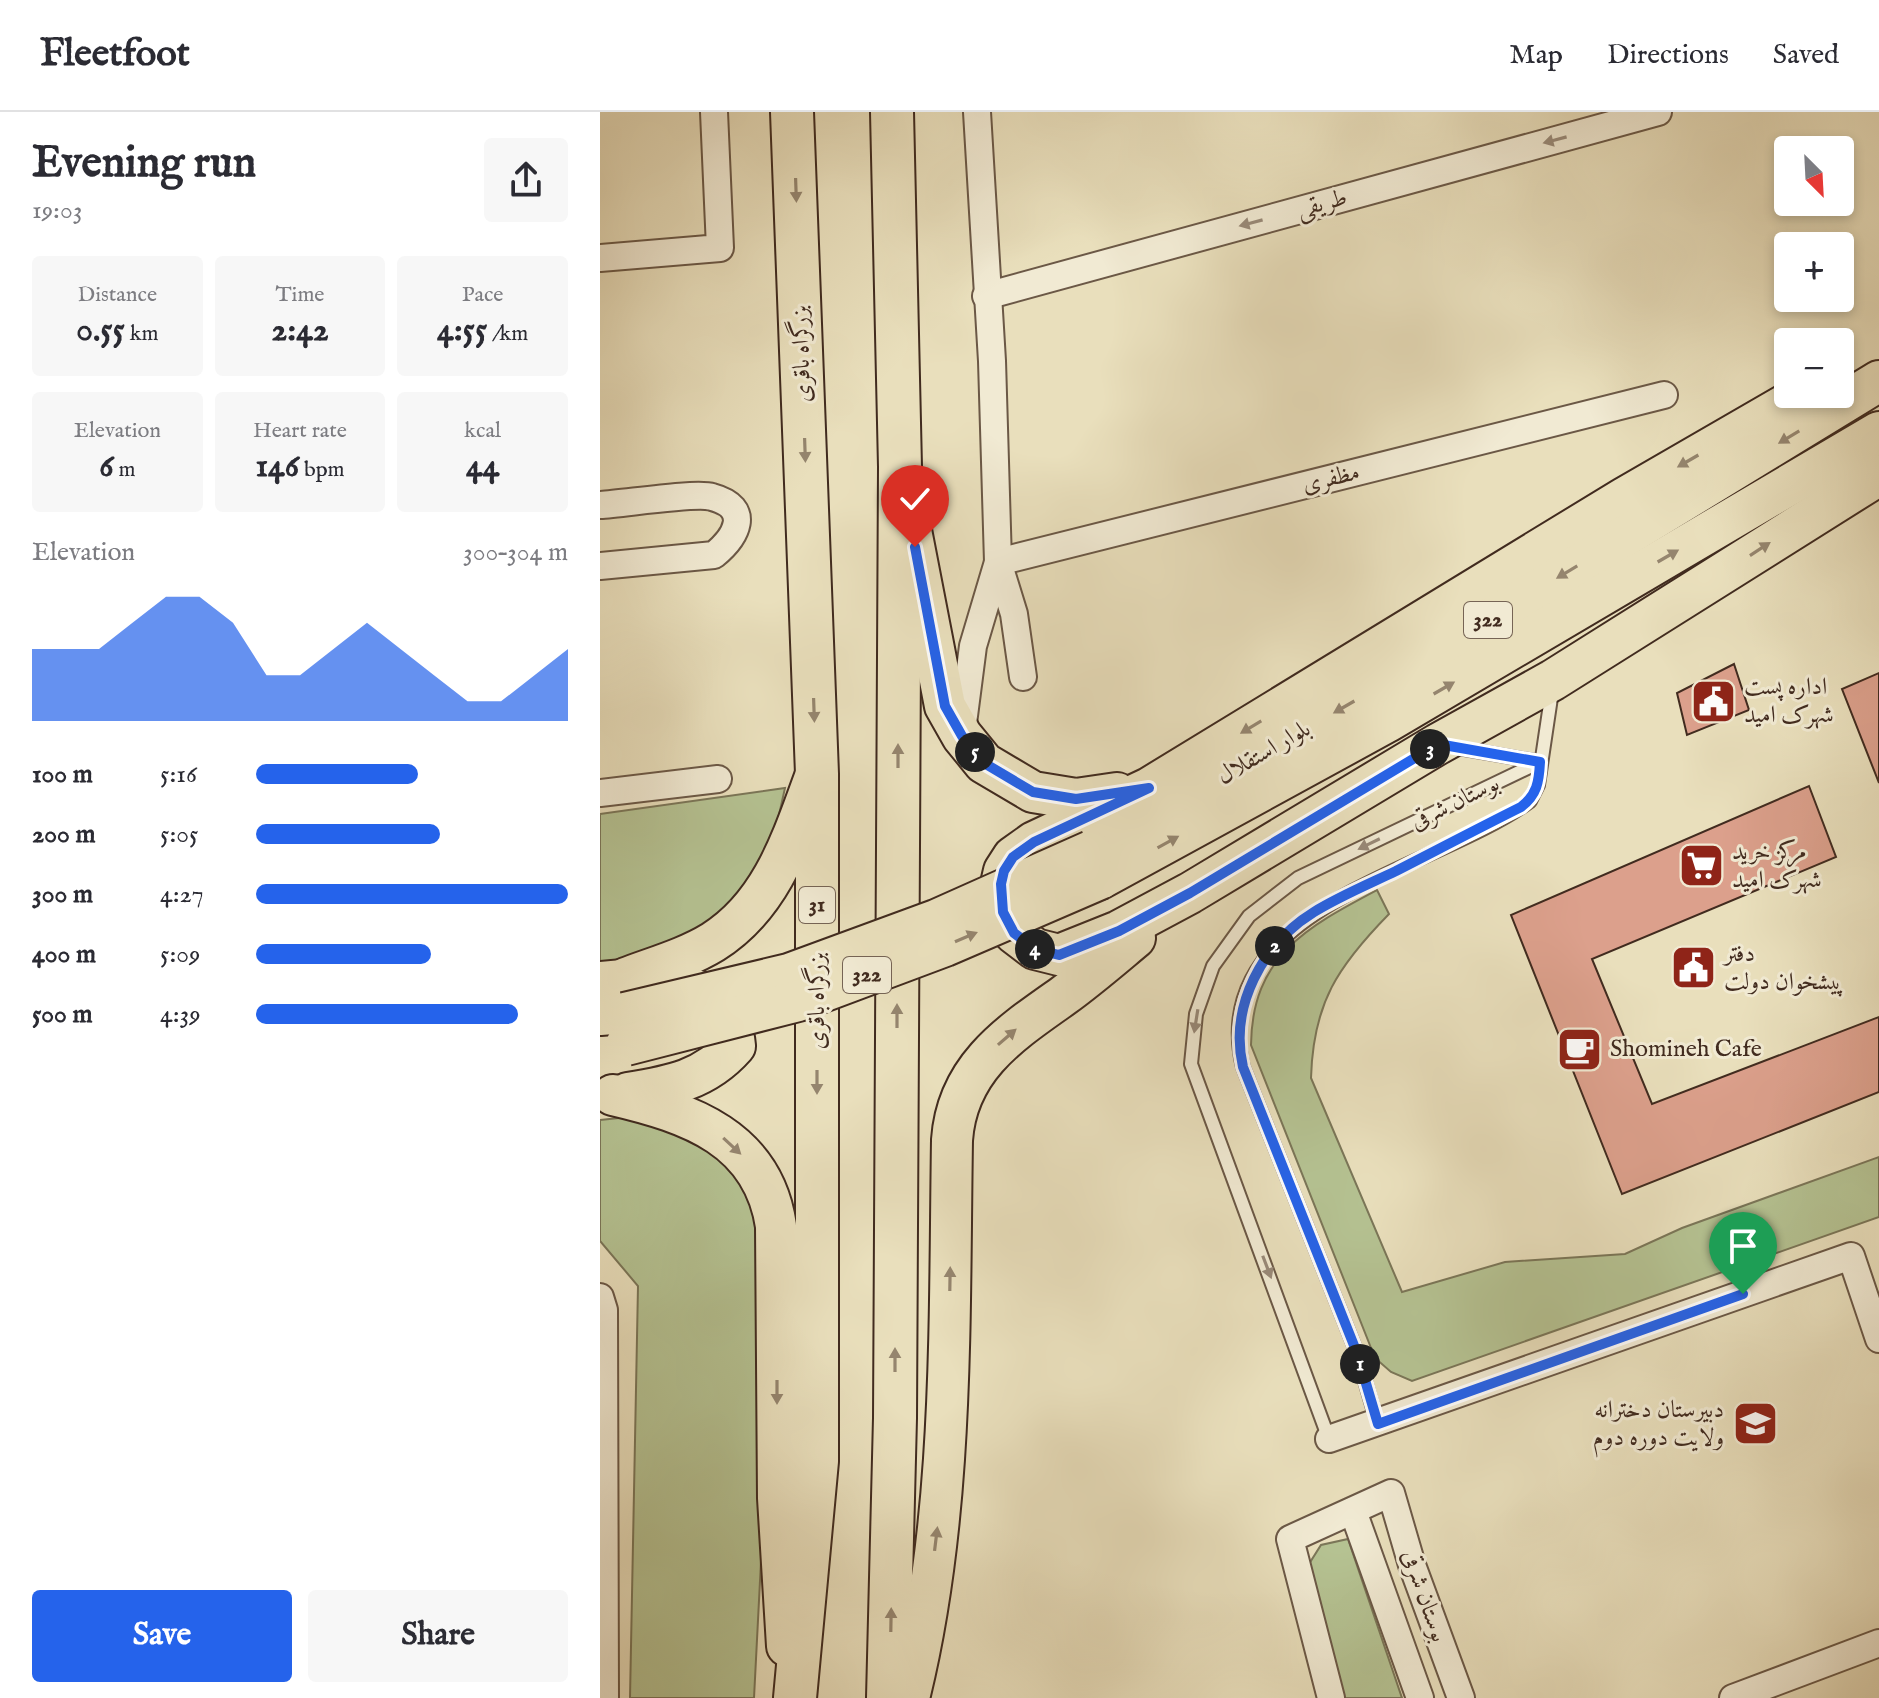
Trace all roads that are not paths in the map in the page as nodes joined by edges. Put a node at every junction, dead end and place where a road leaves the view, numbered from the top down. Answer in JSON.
{"nodes":[{"id":1,"x":714,"y":112,"type":"edge"},
{"id":2,"x":792,"y":112,"type":"edge"},
{"id":3,"x":892,"y":112,"type":"edge"},
{"id":4,"x":977,"y":112,"type":"edge"},
{"id":5,"x":1658,"y":112,"type":"edge"},
{"id":6,"x":600,"y":258,"type":"edge"},
{"id":7,"x":986,"y":296,"type":"junction"},
{"id":8,"x":1879,"y":351,"type":"edge"},
{"id":9,"x":1854,"y":365,"type":"edge"},
{"id":10,"x":1879,"y":381,"type":"edge"},
{"id":11,"x":1664,"y":395,"type":"dead end"},
{"id":12,"x":1780,"y":408,"type":"edge"},
{"id":13,"x":1879,"y":432,"type":"edge"},
{"id":14,"x":900,"y":467,"type":"junction"},
{"id":15,"x":1879,"y":475,"type":"edge"},
{"id":16,"x":600,"y":505,"type":"edge"},
{"id":17,"x":998,"y":562,"type":"junction"},
{"id":18,"x":600,"y":566,"type":"edge"},
{"id":19,"x":1023,"y":677,"type":"dead end"},
{"id":20,"x":1553,"y":680,"type":"junction"},
{"id":21,"x":962,"y":736,"type":"junction"},
{"id":22,"x":1438,"y":744,"type":"junction"},
{"id":23,"x":1540,"y":762,"type":"junction"},
{"id":24,"x":817,"y":774,"type":"junction"},
{"id":25,"x":718,"y":779,"type":"dead end"},
{"id":26,"x":1149,"y":788,"type":"junction"},
{"id":27,"x":600,"y":793,"type":"edge"},
{"id":28,"x":1096,"y":865,"type":"junction"},
{"id":29,"x":1190,"y":893,"type":"junction"},
{"id":30,"x":612,"y":1014,"type":"edge"},
{"id":31,"x":606,"y":1096,"type":"edge"},
{"id":32,"x":600,"y":1297,"type":"edge"},
{"id":33,"x":1879,"y":1339,"type":"edge"},
{"id":34,"x":1378,"y":1424,"type":"junction"},
{"id":35,"x":1329,"y":1439,"type":"joint"},
{"id":36,"x":1353,"y":1511,"type":"junction"},
{"id":37,"x":602,"y":1545,"type":"edge"},
{"id":38,"x":1879,"y":1643,"type":"edge"},
{"id":39,"x":605,"y":1698,"type":"edge"},
{"id":40,"x":792,"y":1698,"type":"edge"},
{"id":41,"x":888,"y":1698,"type":"edge"},
{"id":42,"x":909,"y":1698,"type":"edge"},
{"id":43,"x":1331,"y":1698,"type":"edge"},
{"id":44,"x":1420,"y":1698,"type":"edge"},
{"id":45,"x":1461,"y":1698,"type":"edge"},
{"id":46,"x":1733,"y":1698,"type":"edge"}],
"edges":[{"from":1,"to":6,"type":"street"},
{"from":2,"to":24,"type":"highway","name":"بزرگراه باقری","number":"31","one_way":true},
{"from":3,"to":14,"type":"highway"},
{"from":4,"to":7,"type":"street"},
{"from":5,"to":7,"type":"street","name":"طریقی","one_way":true},
{"from":7,"to":17,"type":"street"},
{"from":8,"to":9,"type":"main road"},
{"from":10,"to":28,"type":"main road","name":"بلوار استقلال","number":"322","one_way":true},
{"from":11,"to":17,"type":"street","name":"مظفری"},
{"from":12,"to":26,"type":"main road","one_way":true},
{"from":28,"to":13,"type":"main road","name":"بلوار استقلال","number":"322","one_way":true},
{"from":14,"to":21,"type":"main road"},
{"from":41,"to":14,"type":"highway","one_way":true},
{"from":20,"to":15,"type":"main road","one_way":true},
{"from":16,"to":18,"type":"street"},
{"from":17,"to":19,"type":"street"},
{"from":17,"to":21,"type":"street"},
{"from":20,"to":22,"type":"main road"},
{"from":20,"to":23,"type":"lane"},
{"from":21,"to":26,"type":"main road"},
{"from":22,"to":23,"type":"lane"},
{"from":22,"to":29,"type":"main road"},
{"from":23,"to":34,"type":"lane","name":"بوستان شرقی"},
{"from":23,"to":35,"type":"lane","name":"بوستان شرقی","one_way":true},
{"from":24,"to":30,"type":"main road"},
{"from":24,"to":40,"type":"highway","name":"بزرگراه باقری","number":"31","one_way":true},
{"from":25,"to":27,"type":"street"},
{"from":26,"to":29,"type":"main road"},
{"from":28,"to":30,"type":"main road","name":"بلوار استقلال","number":"322","bridge":true},
{"from":42,"to":29,"type":"main road","one_way":true},
{"from":30,"to":31,"type":"main road"},
{"from":31,"to":40,"type":"main road","one_way":true},
{"from":32,"to":37,"type":"street"},
{"from":33,"to":34,"type":"street"},
{"from":34,"to":35,"type":"street"},
{"from":36,"to":43,"type":"street"},
{"from":36,"to":44,"type":"street","name":"بوستان شرقی"},
{"from":36,"to":45,"type":"street","name":"بوستان شرقی"},
{"from":37,"to":39,"type":"street"},
{"from":38,"to":46,"type":"street"}]}
